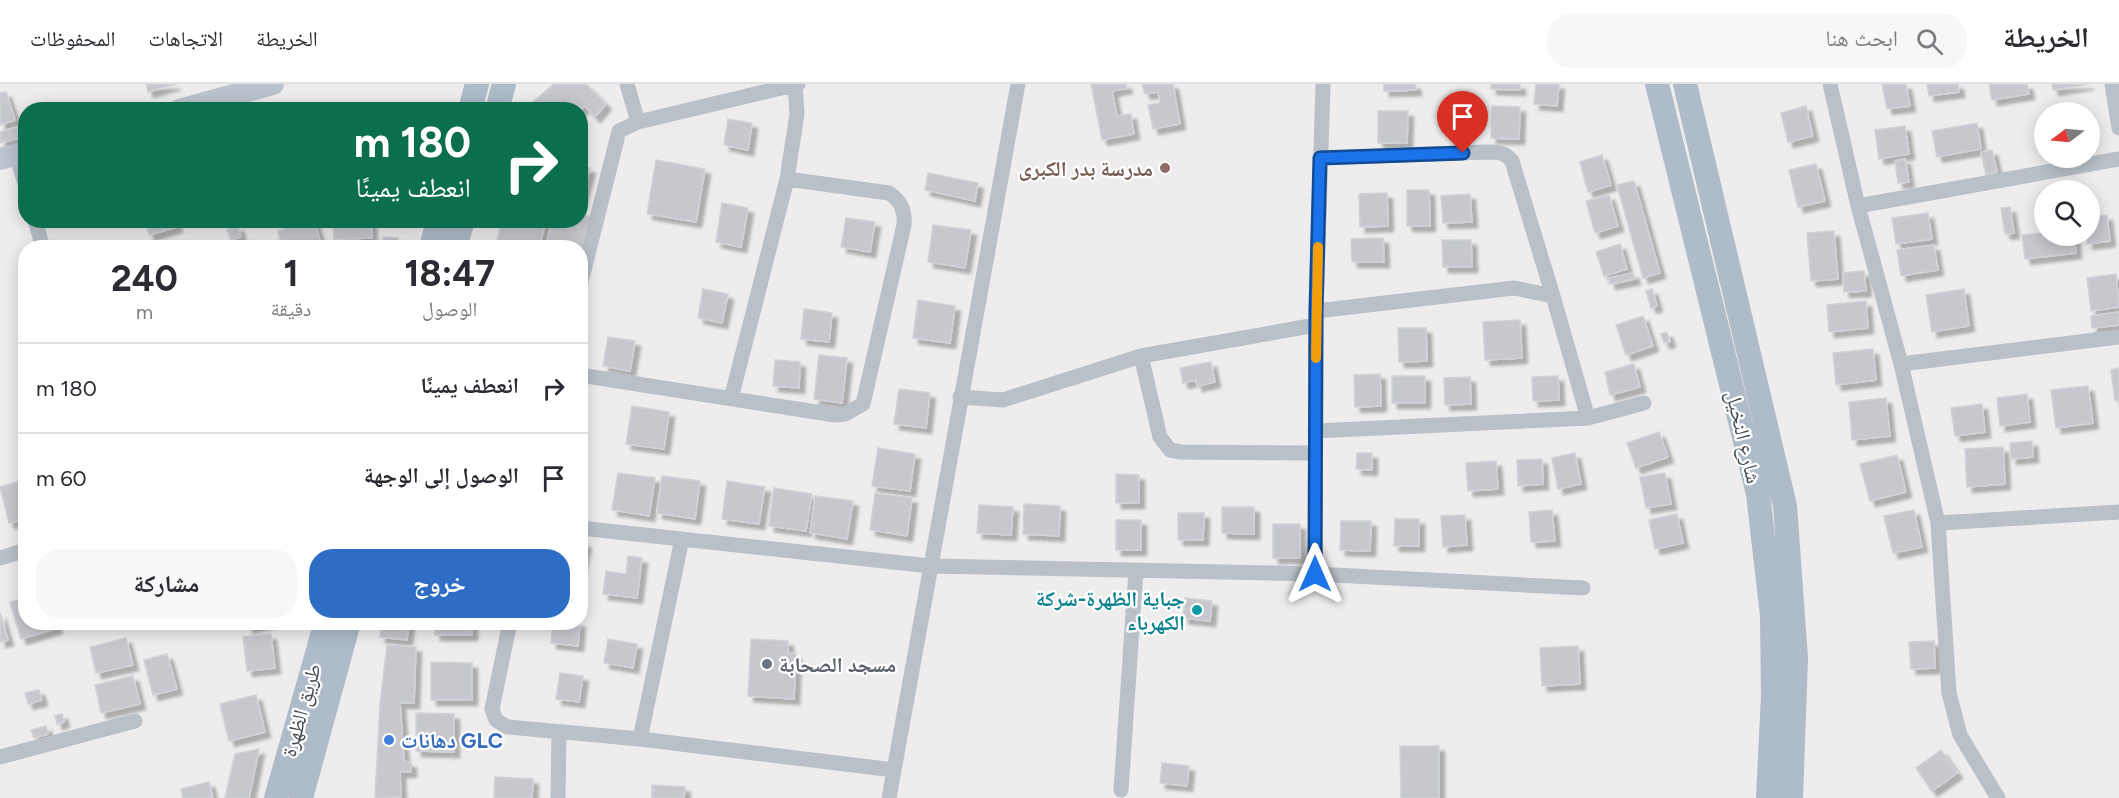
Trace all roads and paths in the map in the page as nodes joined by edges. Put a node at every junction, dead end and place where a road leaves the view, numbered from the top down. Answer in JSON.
{"nodes":[{"id":1,"x":273,"y":84,"type":"edge"},
{"id":2,"x":477,"y":84,"type":"edge"},
{"id":3,"x":504,"y":84,"type":"edge"},
{"id":4,"x":627,"y":84,"type":"edge"},
{"id":5,"x":797,"y":84,"type":"edge"},
{"id":6,"x":1018,"y":84,"type":"edge"},
{"id":7,"x":1323,"y":84,"type":"edge"},
{"id":8,"x":1657,"y":84,"type":"edge"},
{"id":9,"x":1685,"y":84,"type":"edge"},
{"id":10,"x":1830,"y":84,"type":"edge"},
{"id":11,"x":2112,"y":84,"type":"edge"},
{"id":12,"x":208,"y":102,"type":"edge"},
{"id":13,"x":472,"y":102,"type":"edge"},
{"id":14,"x":498,"y":102,"type":"edge"},
{"id":15,"x":638,"y":122,"type":"junction"},
{"id":16,"x":2119,"y":128,"type":"edge"},
{"id":17,"x":1320,"y":158,"type":"junction"},
{"id":18,"x":2119,"y":159,"type":"edge"},
{"id":19,"x":788,"y":179,"type":"junction"},
{"id":20,"x":1857,"y":206,"type":"junction"},
{"id":21,"x":588,"y":254,"type":"edge"},
{"id":22,"x":1553,"y":296,"type":"junction"},
{"id":23,"x":1316,"y":318,"type":"junction"},
{"id":24,"x":2119,"y":337,"type":"edge"},
{"id":25,"x":1141,"y":356,"type":"junction"},
{"id":26,"x":1901,"y":364,"type":"junction"},
{"id":27,"x":588,"y":376,"type":"edge"},
{"id":28,"x":960,"y":397,"type":"junction"},
{"id":29,"x":731,"y":399,"type":"junction"},
{"id":30,"x":1644,"y":403,"type":"dead end"},
{"id":31,"x":1588,"y":418,"type":"junction"},
{"id":32,"x":1315,"y":431,"type":"junction"},
{"id":33,"x":1315,"y":453,"type":"junction"},
{"id":34,"x":2119,"y":512,"type":"edge"},
{"id":35,"x":1938,"y":523,"type":"junction"},
{"id":36,"x":588,"y":529,"type":"edge"},
{"id":37,"x":682,"y":539,"type":"junction"},
{"id":38,"x":18,"y":552,"type":"edge"},
{"id":39,"x":0,"y":558,"type":"edge"},
{"id":40,"x":930,"y":566,"type":"junction"},
{"id":41,"x":1136,"y":570,"type":"junction"},
{"id":42,"x":1315,"y":574,"type":"junction"},
{"id":43,"x":1583,"y":588,"type":"dead end"},
{"id":44,"x":324,"y":630,"type":"edge"},
{"id":45,"x":346,"y":630,"type":"edge"},
{"id":46,"x":508,"y":630,"type":"edge"},
{"id":47,"x":135,"y":721,"type":"dead end"},
{"id":48,"x":558,"y":733,"type":"junction"},
{"id":49,"x":640,"y":739,"type":"junction"},
{"id":50,"x":0,"y":757,"type":"edge"},
{"id":51,"x":894,"y":770,"type":"junction"},
{"id":52,"x":1121,"y":790,"type":"dead end"},
{"id":53,"x":276,"y":798,"type":"edge"},
{"id":54,"x":301,"y":798,"type":"edge"},
{"id":55,"x":558,"y":798,"type":"edge"},
{"id":56,"x":889,"y":798,"type":"edge"},
{"id":57,"x":1768,"y":798,"type":"edge"},
{"id":58,"x":1791,"y":798,"type":"edge"},
{"id":59,"x":1998,"y":798,"type":"edge"}],
"edges":[{"from":1,"to":12,"type":"main road"},
{"from":2,"to":13,"type":"main road"},
{"from":3,"to":14,"type":"main road"},
{"from":4,"to":15,"type":"street"},
{"from":5,"to":15,"type":"street"},
{"from":5,"to":19,"type":"street"},
{"from":6,"to":28,"type":"street"},
{"from":7,"to":17,"type":"street"},
{"from":8,"to":57,"type":"main road","name":"شارع النخيل"},
{"from":9,"to":58,"type":"main road","name":"شارع النخيل"},
{"from":10,"to":20,"type":"street"},
{"from":11,"to":16,"type":"street"},
{"from":15,"to":21,"type":"street"},
{"from":17,"to":22,"type":"street"},
{"from":17,"to":23,"type":"street"},
{"from":18,"to":20,"type":"street"},
{"from":19,"to":29,"type":"street"},
{"from":19,"to":29,"type":"street"},
{"from":20,"to":26,"type":"street"},
{"from":22,"to":23,"type":"street"},
{"from":22,"to":31,"type":"street"},
{"from":23,"to":25,"type":"street"},
{"from":23,"to":32,"type":"street"},
{"from":24,"to":26,"type":"street"},
{"from":25,"to":28,"type":"street"},
{"from":25,"to":33,"type":"street"},
{"from":26,"to":35,"type":"street"},
{"from":27,"to":29,"type":"street"},
{"from":28,"to":40,"type":"street"},
{"from":30,"to":31,"type":"street"},
{"from":31,"to":32,"type":"street"},
{"from":32,"to":33,"type":"street"},
{"from":33,"to":42,"type":"street"},
{"from":34,"to":35,"type":"street"},
{"from":35,"to":59,"type":"street"},
{"from":36,"to":37,"type":"street"},
{"from":37,"to":40,"type":"street"},
{"from":37,"to":49,"type":"street"},
{"from":38,"to":39,"type":"street"},
{"from":40,"to":41,"type":"street"},
{"from":40,"to":51,"type":"street"},
{"from":41,"to":42,"type":"street"},
{"from":41,"to":52,"type":"street"},
{"from":42,"to":43,"type":"street"},
{"from":44,"to":53,"type":"main road","name":"طريق الظهرة"},
{"from":45,"to":54,"type":"main road","name":"طريق الظهرة"},
{"from":46,"to":48,"type":"street"},
{"from":47,"to":50,"type":"street"},
{"from":48,"to":49,"type":"street"},
{"from":48,"to":55,"type":"street"},
{"from":49,"to":51,"type":"street"},
{"from":51,"to":56,"type":"street"}]}
